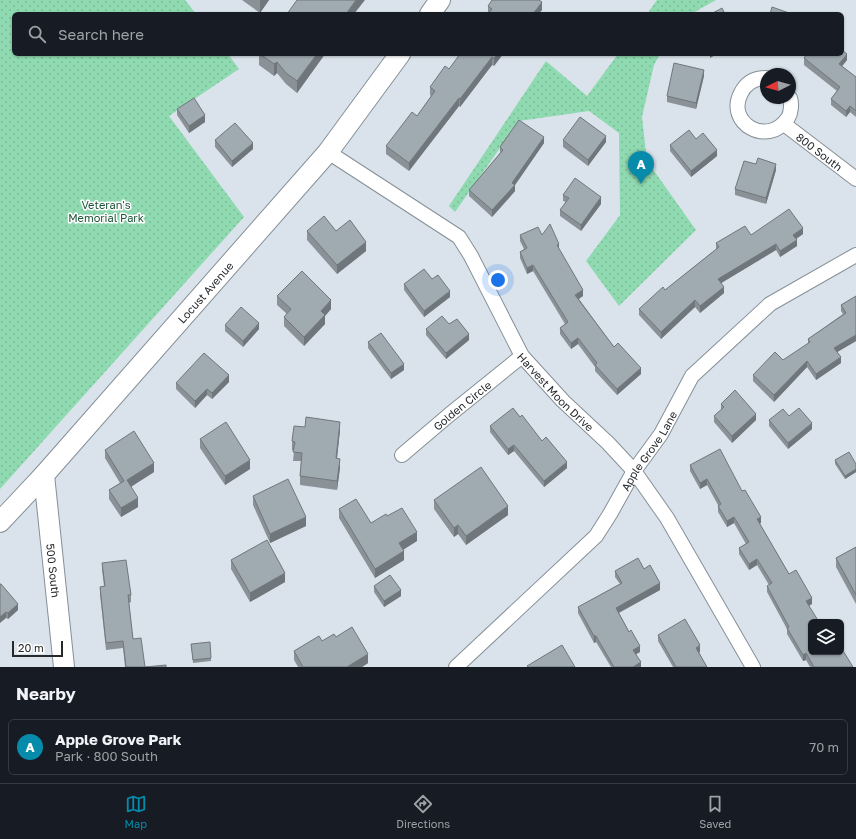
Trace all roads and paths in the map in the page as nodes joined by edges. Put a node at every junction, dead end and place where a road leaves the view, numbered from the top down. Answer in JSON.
{"nodes":[{"id":1,"x":440,"y":0,"type":"edge"},
{"id":2,"x":431,"y":12,"type":"edge"},
{"id":3,"x":399,"y":56,"type":"edge"},
{"id":4,"x":760,"y":78,"type":"edge"},
{"id":5,"x":792,"y":104,"type":"edge"},
{"id":6,"x":784,"y":124,"type":"junction"},
{"id":7,"x":328,"y":152,"type":"junction"},
{"id":8,"x":856,"y":179,"type":"edge"},
{"id":9,"x":856,"y":254,"type":"edge"},
{"id":10,"x":522,"y":356,"type":"junction"},
{"id":11,"x":402,"y":455,"type":"dead end"},
{"id":12,"x":634,"y":471,"type":"junction"},
{"id":13,"x":44,"y":475,"type":"junction"},
{"id":14,"x":0,"y":522,"type":"edge"},
{"id":15,"x":470,"y":662,"type":"edge"},
{"id":16,"x":64,"y":667,"type":"edge"},
{"id":17,"x":456,"y":667,"type":"edge"},
{"id":18,"x":754,"y":667,"type":"edge"}],
"edges":[{"from":1,"to":2,"type":"street"},
{"from":3,"to":7,"type":"street","name":"Locust Avenue"},
{"from":4,"to":6,"type":"street"},
{"from":5,"to":6,"type":"street"},
{"from":6,"to":8,"type":"street","name":"800 South"},
{"from":7,"to":10,"type":"street","name":"Harvest Moon Drive"},
{"from":7,"to":13,"type":"street","name":"Locust Avenue"},
{"from":9,"to":12,"type":"street","name":"Apple Grove Lane"},
{"from":10,"to":11,"type":"street","name":"Golden Circle"},
{"from":10,"to":12,"type":"street","name":"Harvest Moon Drive"},
{"from":12,"to":15,"type":"street","name":"Apple Grove Lane"},
{"from":12,"to":18,"type":"street","name":"Harvest Moon Drive"},
{"from":13,"to":14,"type":"street","name":"Locust Avenue"},
{"from":13,"to":16,"type":"street","name":"500 South"},
{"from":15,"to":17,"type":"street","name":"Apple Grove Lane"}]}
